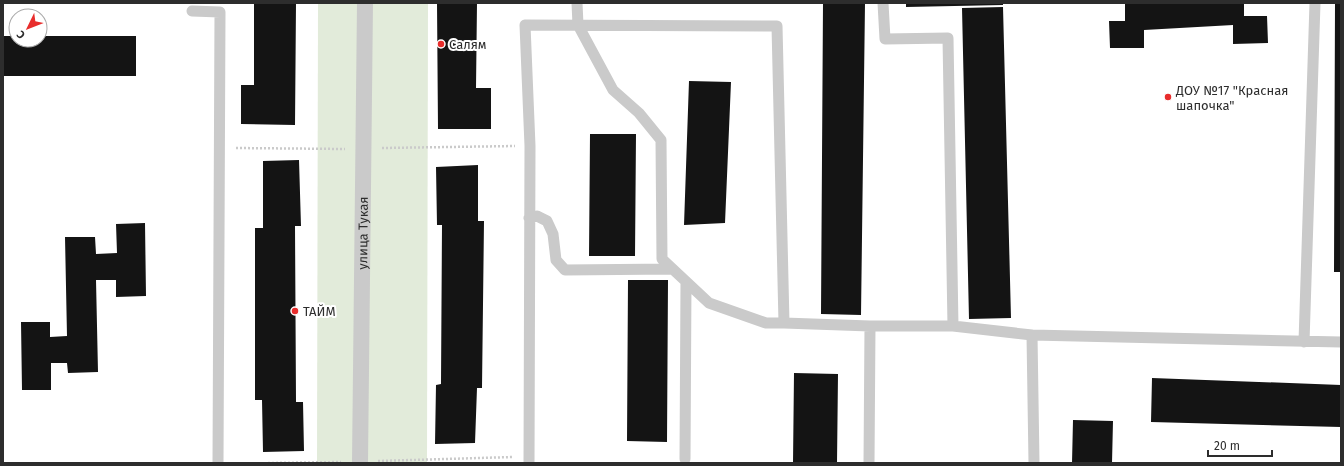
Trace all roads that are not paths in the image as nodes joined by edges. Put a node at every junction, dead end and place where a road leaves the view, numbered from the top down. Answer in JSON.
{"nodes":[{"id":1,"x":365,"y":3,"type":"edge"},
{"id":2,"x":577,"y":3,"type":"edge"},
{"id":3,"x":883,"y":3,"type":"edge"},
{"id":4,"x":1315,"y":3,"type":"edge"},
{"id":5,"x":192,"y":10,"type":"dead end"},
{"id":6,"x":578,"y":25,"type":"junction"},
{"id":7,"x":529,"y":218,"type":"junction"},
{"id":8,"x":672,"y":269,"type":"junction"},
{"id":9,"x":686,"y":282,"type":"junction"},
{"id":10,"x":784,"y":323,"type":"junction"},
{"id":11,"x":870,"y":326,"type":"junction"},
{"id":12,"x":952,"y":326,"type":"junction"},
{"id":13,"x":1032,"y":335,"type":"junction"},
{"id":14,"x":1304,"y":342,"type":"junction"},
{"id":15,"x":1341,"y":342,"type":"edge"},
{"id":16,"x":529,"y":460,"type":"edge"},
{"id":17,"x":685,"y":460,"type":"dead end"},
{"id":18,"x":360,"y":462,"type":"edge"},
{"id":19,"x":218,"y":463,"type":"edge"},
{"id":20,"x":869,"y":463,"type":"edge"},
{"id":21,"x":1034,"y":463,"type":"edge"}],
"edges":[{"from":1,"to":18,"type":"street","name":"улица Тукая"},
{"from":2,"to":6,"type":"lane"},
{"from":3,"to":12,"type":"lane"},
{"from":4,"to":14,"type":"lane"},
{"from":5,"to":19,"type":"lane"},
{"from":6,"to":7,"type":"lane"},
{"from":6,"to":8,"type":"lane"},
{"from":6,"to":10,"type":"lane"},
{"from":7,"to":8,"type":"lane"},
{"from":7,"to":16,"type":"lane"},
{"from":8,"to":9,"type":"lane"},
{"from":9,"to":10,"type":"lane"},
{"from":9,"to":17,"type":"lane"},
{"from":10,"to":11,"type":"lane"},
{"from":11,"to":12,"type":"lane"},
{"from":11,"to":20,"type":"lane"},
{"from":12,"to":13,"type":"lane"},
{"from":13,"to":14,"type":"lane"},
{"from":13,"to":21,"type":"lane"},
{"from":14,"to":15,"type":"lane"}]}
